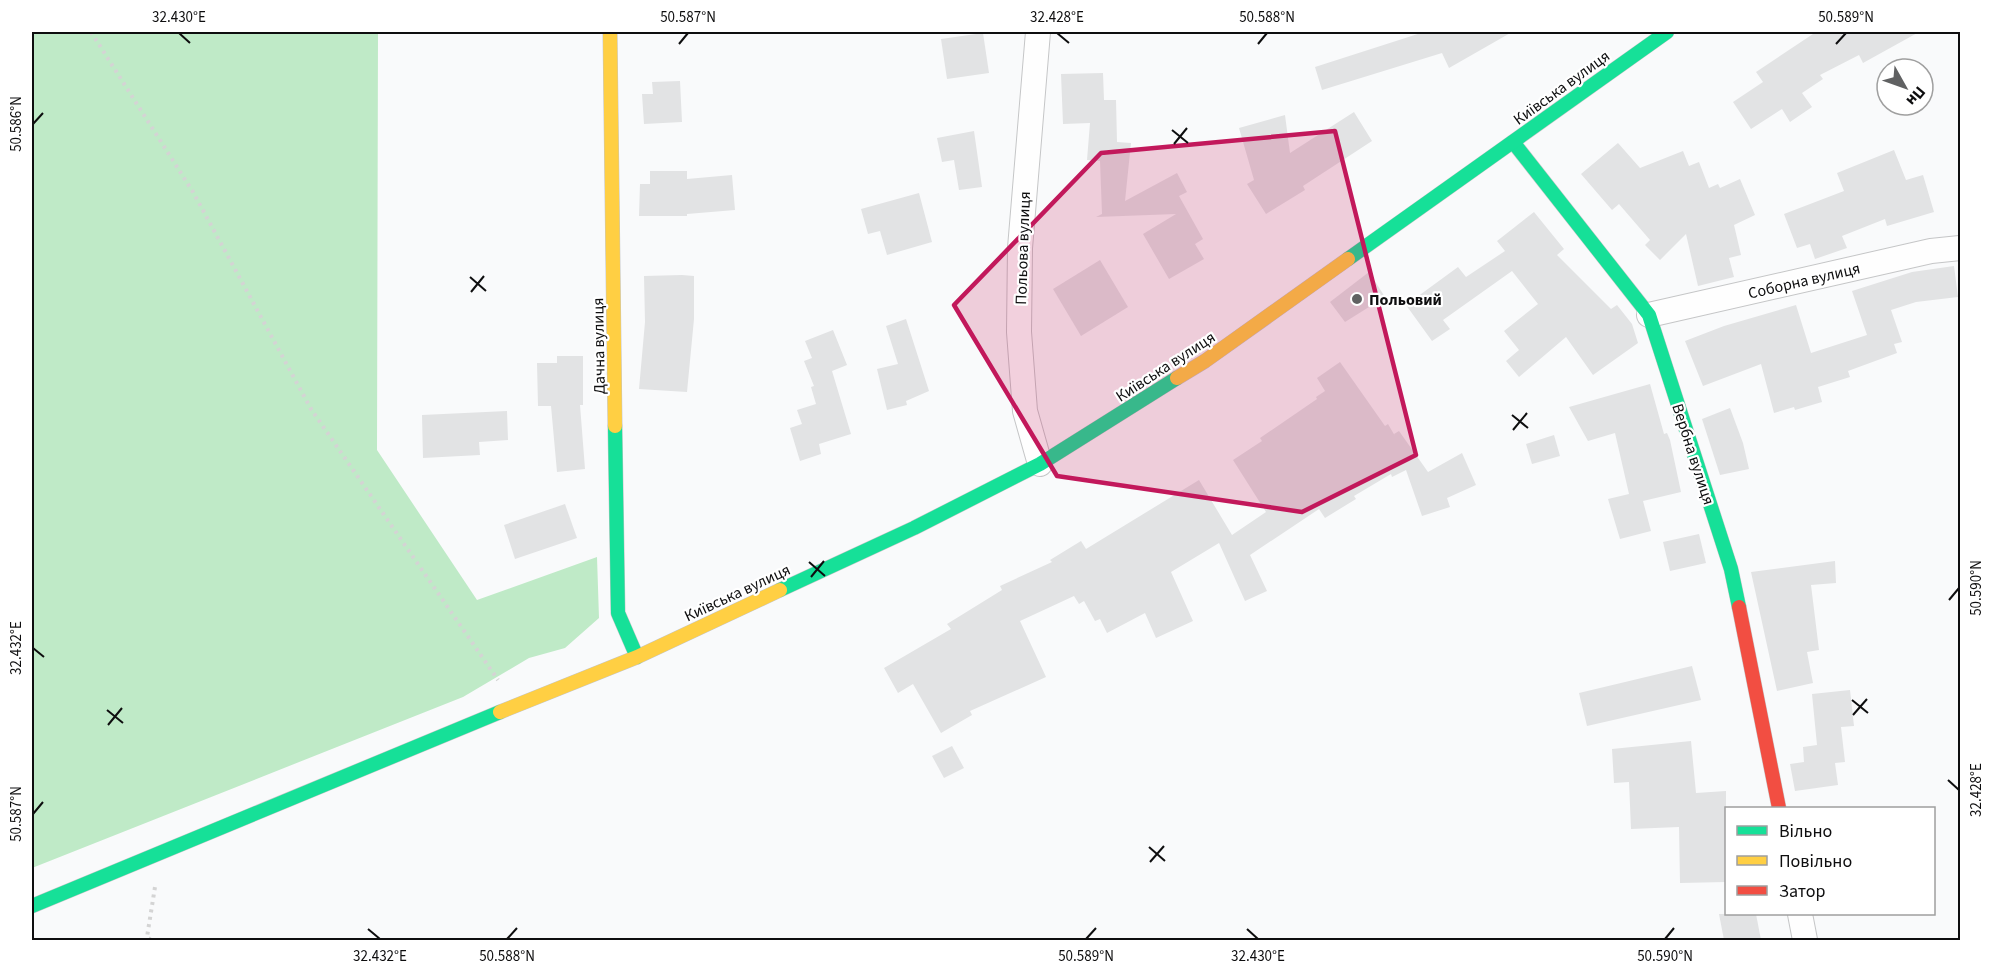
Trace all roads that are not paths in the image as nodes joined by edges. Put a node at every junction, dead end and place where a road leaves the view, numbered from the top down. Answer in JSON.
{"nodes":[{"id":1,"x":610,"y":32,"type":"edge"},
{"id":2,"x":1038,"y":32,"type":"edge"},
{"id":3,"x":1667,"y":32,"type":"edge"},
{"id":4,"x":1513,"y":142,"type":"junction"},
{"id":5,"x":1960,"y":248,"type":"edge"},
{"id":6,"x":1649,"y":315,"type":"junction"},
{"id":7,"x":1040,"y":464,"type":"junction"},
{"id":8,"x":637,"y":657,"type":"junction"},
{"id":9,"x":1779,"y":807,"type":"edge"},
{"id":10,"x":32,"y":906,"type":"edge"},
{"id":11,"x":1800,"y":915,"type":"edge"},
{"id":12,"x":1805,"y":940,"type":"edge"}],
"edges":[{"from":1,"to":8,"type":"street","name":"Дачна вулиця"},
{"from":2,"to":7,"type":"street","name":"Польова вулиця"},
{"from":3,"to":4,"type":"street","name":"Київська вулиця"},
{"from":4,"to":6,"type":"street","name":"Вербна вулиця"},
{"from":4,"to":7,"type":"street","name":"Київська вулиця"},
{"from":5,"to":6,"type":"street","name":"Соборна вулиця"},
{"from":6,"to":9,"type":"street","name":"Вербна вулиця"},
{"from":7,"to":8,"type":"street","name":"Київська вулиця"},
{"from":8,"to":10,"type":"street","name":"Київська вулиця"},
{"from":11,"to":12,"type":"street"}]}
